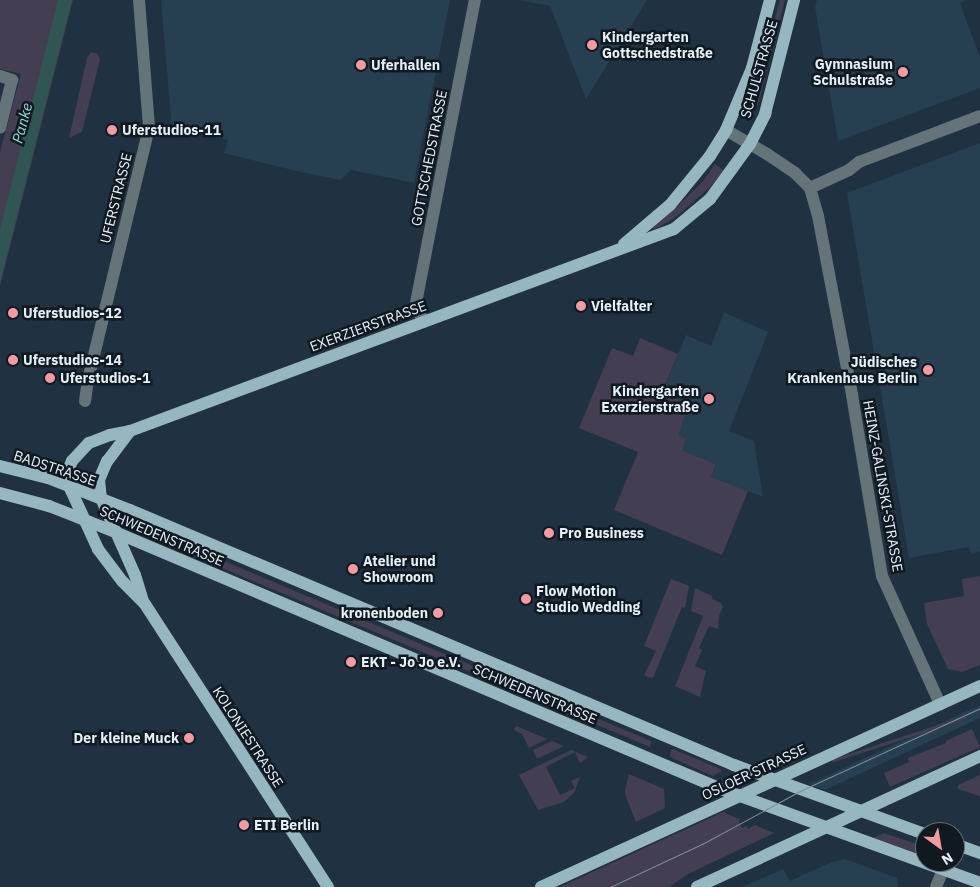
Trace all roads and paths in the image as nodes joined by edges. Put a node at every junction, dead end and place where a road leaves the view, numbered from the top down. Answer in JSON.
{"nodes":[{"id":1,"x":139,"y":0,"type":"edge"},
{"id":2,"x":475,"y":0,"type":"edge"},
{"id":3,"x":770,"y":0,"type":"edge"},
{"id":4,"x":794,"y":0,"type":"edge"},
{"id":5,"x":6,"y":78,"type":"edge"},
{"id":6,"x":980,"y":116,"type":"edge"},
{"id":7,"x":733,"y":118,"type":"joint"},
{"id":8,"x":0,"y":128,"type":"edge"},
{"id":9,"x":726,"y":130,"type":"junction"},
{"id":10,"x":750,"y":144,"type":"junction"},
{"id":11,"x":810,"y":188,"type":"junction"},
{"id":12,"x":616,"y":250,"type":"junction"},
{"id":13,"x":423,"y":322,"type":"junction"},
{"id":14,"x":85,"y":401,"type":"dead end"},
{"id":15,"x":130,"y":431,"type":"junction"},
{"id":16,"x":0,"y":466,"type":"edge"},
{"id":17,"x":69,"y":486,"type":"junction"},
{"id":18,"x":0,"y":493,"type":"edge"},
{"id":19,"x":101,"y":498,"type":"junction"},
{"id":20,"x":84,"y":520,"type":"junction"},
{"id":21,"x":115,"y":532,"type":"junction"},
{"id":22,"x":144,"y":603,"type":"junction"},
{"id":23,"x":980,"y":686,"type":"edge"},
{"id":24,"x":940,"y":704,"type":"junction"},
{"id":25,"x":980,"y":756,"type":"edge"},
{"id":26,"x":773,"y":780,"type":"junction"},
{"id":27,"x":738,"y":796,"type":"junction"},
{"id":28,"x":859,"y":811,"type":"junction"},
{"id":29,"x":824,"y":827,"type":"junction"},
{"id":30,"x":915,"y":831,"type":"edge"},
{"id":31,"x":965,"y":848,"type":"edge"},
{"id":32,"x":980,"y":853,"type":"edge"},
{"id":33,"x":915,"y":856,"type":"edge"},
{"id":34,"x":942,"y":872,"type":"edge"},
{"id":35,"x":957,"y":872,"type":"edge"},
{"id":36,"x":980,"y":883,"type":"edge"},
{"id":37,"x":328,"y":887,"type":"edge"},
{"id":38,"x":541,"y":887,"type":"edge"},
{"id":39,"x":697,"y":887,"type":"edge"},
{"id":40,"x":936,"y":887,"type":"edge"}],
"edges":[{"from":1,"to":14,"type":"street","name":"UFERSTRASSE"},
{"from":2,"to":13,"type":"street","name":"GOTTSCHEDSTRASSE"},
{"from":3,"to":7,"type":"main road","name":"SCHULSTRASSE"},
{"from":4,"to":10,"type":"main road","name":"SCHULSTRASSE"},
{"from":5,"to":8,"type":"street"},
{"from":6,"to":11,"type":"street"},
{"from":7,"to":9,"type":"main road","name":"EXERZIERSTRASSE"},
{"from":9,"to":10,"type":"street"},
{"from":9,"to":12,"type":"main road","name":"EXERZIERSTRASSE"},
{"from":10,"to":11,"type":"street"},
{"from":10,"to":12,"type":"main road","name":"EXERZIERSTRASSE"},
{"from":11,"to":24,"type":"street","name":"HEINZ-GALINSKI-STRASSE"},
{"from":12,"to":13,"type":"main road","name":"EXERZIERSTRASSE"},
{"from":13,"to":15,"type":"main road","name":"EXERZIERSTRASSE"},
{"from":15,"to":17,"type":"main road","name":"EXERZIERSTRASSE"},
{"from":15,"to":19,"type":"main road","name":"EXERZIERSTRASSE"},
{"from":16,"to":17,"type":"main road","name":"BADSTRASSE"},
{"from":17,"to":19,"type":"main road","name":"BADSTRASSE"},
{"from":17,"to":20,"type":"main road","name":"KOLONIESTRASSE"},
{"from":18,"to":20,"type":"main road"},
{"from":19,"to":21,"type":"main road","name":"KOLONIESTRASSE"},
{"from":19,"to":26,"type":"main road","name":"SCHWEDENSTRASSE"},
{"from":20,"to":21,"type":"main road","name":"SCHWEDENSTRASSE"},
{"from":20,"to":22,"type":"main road","name":"KOLONIESTRASSE"},
{"from":21,"to":22,"type":"main road","name":"KOLONIESTRASSE"},
{"from":21,"to":27,"type":"main road","name":"SCHWEDENSTRASSE"},
{"from":22,"to":37,"type":"main road","name":"KOLONIESTRASSE"},
{"from":23,"to":24,"type":"main road","name":"OSLOER STRASSE"},
{"from":24,"to":26,"type":"main road","name":"OSLOER STRASSE"},
{"from":25,"to":28,"type":"main road"},
{"from":26,"to":27,"type":"main road","name":"OSLOER STRASSE"},
{"from":26,"to":28,"type":"main road","name":"SCHWEDENSTRASSE"},
{"from":27,"to":29,"type":"main road","name":"SCHWEDENSTRASSE"},
{"from":27,"to":38,"type":"main road","name":"OSLOER STRASSE"},
{"from":28,"to":29,"type":"main road"},
{"from":28,"to":30,"type":"main road","name":"SCHWEDENSTRASSE"},
{"from":29,"to":33,"type":"main road","name":"SCHWEDENSTRASSE"},
{"from":29,"to":39,"type":"main road"},
{"from":31,"to":32,"type":"main road"},
{"from":34,"to":40,"type":"street"},
{"from":35,"to":36,"type":"main road","name":"SCHWEDENSTRASSE"}]}
